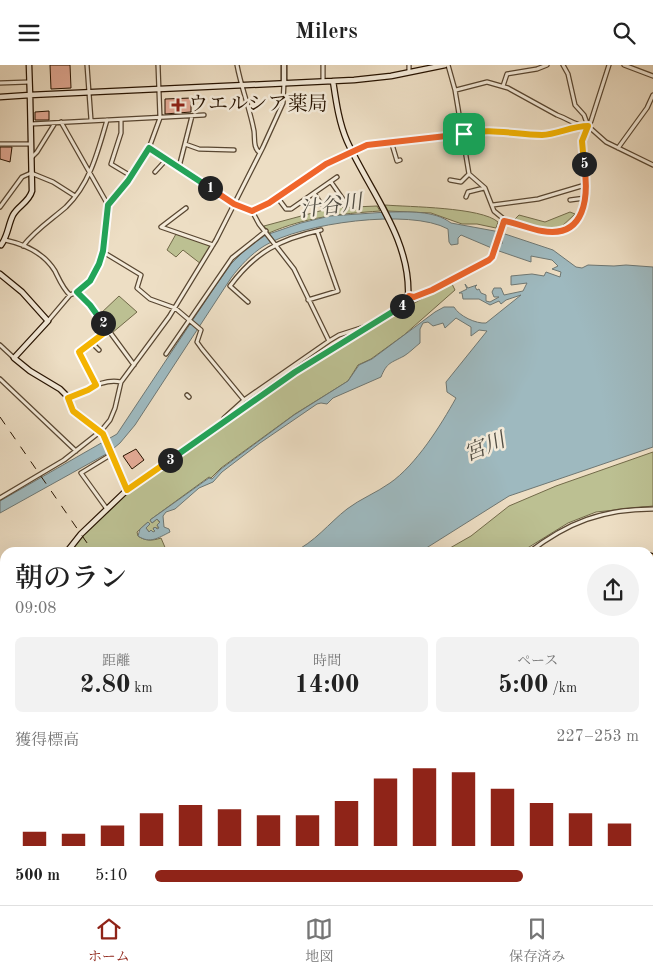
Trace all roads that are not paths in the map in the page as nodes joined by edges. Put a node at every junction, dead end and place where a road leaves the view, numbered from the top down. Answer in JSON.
{"nodes":[{"id":1,"x":29,"y":65,"type":"edge"},
{"id":2,"x":87,"y":65,"type":"edge"},
{"id":3,"x":158,"y":65,"type":"edge"},
{"id":4,"x":237,"y":65,"type":"edge"},
{"id":5,"x":284,"y":65,"type":"edge"},
{"id":6,"x":323,"y":65,"type":"edge"},
{"id":7,"x":409,"y":65,"type":"edge"},
{"id":8,"x":446,"y":65,"type":"edge"},
{"id":9,"x":547,"y":65,"type":"edge"},
{"id":10,"x":563,"y":65,"type":"edge"},
{"id":11,"x":609,"y":65,"type":"edge"},
{"id":12,"x":624,"y":65,"type":"edge"},
{"id":13,"x":409,"y":73,"type":"junction"},
{"id":14,"x":653,"y":76,"type":"edge"},
{"id":15,"x":333,"y":81,"type":"junction"},
{"id":16,"x":30,"y":82,"type":"junction"},
{"id":17,"x":323,"y":82,"type":"junction"},
{"id":18,"x":0,"y":83,"type":"edge"},
{"id":19,"x":284,"y":83,"type":"junction"},
{"id":20,"x":240,"y":85,"type":"junction"},
{"id":21,"x":503,"y":86,"type":"junction"},
{"id":22,"x":159,"y":89,"type":"junction"},
{"id":23,"x":455,"y":91,"type":"junction"},
{"id":24,"x":89,"y":93,"type":"junction"},
{"id":25,"x":30,"y":95,"type":"junction"},
{"id":26,"x":653,"y":95,"type":"edge"},
{"id":27,"x":0,"y":97,"type":"edge"},
{"id":28,"x":204,"y":115,"type":"dead end"},
{"id":29,"x":192,"y":116,"type":"junction"},
{"id":30,"x":160,"y":118,"type":"junction"},
{"id":31,"x":91,"y":120,"type":"junction"},
{"id":32,"x":121,"y":120,"type":"junction"},
{"id":33,"x":107,"y":121,"type":"junction"},
{"id":34,"x":61,"y":122,"type":"junction"},
{"id":35,"x":30,"y":123,"type":"junction"},
{"id":36,"x":55,"y":123,"type":"junction"},
{"id":37,"x":576,"y":126,"type":"junction"},
{"id":38,"x":588,"y":126,"type":"junction"},
{"id":39,"x":464,"y":134,"type":"junction"},
{"id":40,"x":391,"y":141,"type":"junction"},
{"id":41,"x":0,"y":144,"type":"edge"},
{"id":42,"x":30,"y":144,"type":"junction"},
{"id":43,"x":185,"y":144,"type":"junction"},
{"id":44,"x":149,"y":148,"type":"junction"},
{"id":45,"x":618,"y":148,"type":"junction"},
{"id":46,"x":234,"y":150,"type":"dead end"},
{"id":47,"x":352,"y":151,"type":"junction"},
{"id":48,"x":260,"y":153,"type":"junction"},
{"id":49,"x":31,"y":158,"type":"junction"},
{"id":50,"x":166,"y":159,"type":"junction"},
{"id":51,"x":400,"y":161,"type":"dead end"},
{"id":52,"x":653,"y":165,"type":"edge"},
{"id":53,"x":178,"y":167,"type":"junction"},
{"id":54,"x":155,"y":172,"type":"dead end"},
{"id":55,"x":32,"y":173,"type":"junction"},
{"id":56,"x":90,"y":173,"type":"junction"},
{"id":57,"x":469,"y":173,"type":"junction"},
{"id":58,"x":131,"y":176,"type":"junction"},
{"id":59,"x":337,"y":177,"type":"dead end"},
{"id":60,"x":450,"y":180,"type":"dead end"},
{"id":61,"x":331,"y":182,"type":"junction"},
{"id":62,"x":584,"y":185,"type":"junction"},
{"id":63,"x":485,"y":187,"type":"junction"},
{"id":64,"x":314,"y":193,"type":"junction"},
{"id":65,"x":75,"y":196,"type":"junction"},
{"id":66,"x":277,"y":197,"type":"junction"},
{"id":67,"x":466,"y":197,"type":"dead end"},
{"id":68,"x":585,"y":198,"type":"junction"},
{"id":69,"x":570,"y":200,"type":"dead end"},
{"id":70,"x":345,"y":202,"type":"dead end"},
{"id":71,"x":234,"y":204,"type":"junction"},
{"id":72,"x":322,"y":204,"type":"dead end"},
{"id":73,"x":108,"y":205,"type":"junction"},
{"id":74,"x":492,"y":205,"type":"junction"},
{"id":75,"x":0,"y":207,"type":"edge"},
{"id":76,"x":186,"y":208,"type":"dead end"},
{"id":77,"x":252,"y":211,"type":"junction"},
{"id":78,"x":504,"y":221,"type":"junction"},
{"id":79,"x":266,"y":232,"type":"junction"},
{"id":80,"x":5,"y":239,"type":"junction"},
{"id":81,"x":274,"y":244,"type":"junction"},
{"id":82,"x":0,"y":245,"type":"edge"},
{"id":83,"x":213,"y":245,"type":"junction"},
{"id":84,"x":23,"y":246,"type":"junction"},
{"id":85,"x":103,"y":251,"type":"junction"},
{"id":86,"x":0,"y":274,"type":"edge"},
{"id":87,"x":77,"y":292,"type":"junction"},
{"id":88,"x":70,"y":295,"type":"junction"},
{"id":89,"x":409,"y":296,"type":"junction"},
{"id":90,"x":308,"y":300,"type":"junction"},
{"id":91,"x":248,"y":302,"type":"dead end"},
{"id":92,"x":175,"y":308,"type":"junction"},
{"id":93,"x":190,"y":320,"type":"junction"},
{"id":94,"x":48,"y":321,"type":"junction"},
{"id":95,"x":370,"y":325,"type":"junction"},
{"id":96,"x":108,"y":330,"type":"junction"},
{"id":97,"x":329,"y":341,"type":"junction"},
{"id":98,"x":91,"y":342,"type":"junction"},
{"id":99,"x":0,"y":345,"type":"edge"},
{"id":100,"x":99,"y":350,"type":"dead end"},
{"id":101,"x":166,"y":354,"type":"dead end"},
{"id":102,"x":14,"y":358,"type":"junction"},
{"id":103,"x":134,"y":365,"type":"junction"},
{"id":104,"x":0,"y":379,"type":"edge"},
{"id":105,"x":121,"y":382,"type":"junction"},
{"id":106,"x":96,"y":385,"type":"junction"},
{"id":107,"x":68,"y":398,"type":"junction"},
{"id":108,"x":244,"y":401,"type":"junction"},
{"id":109,"x":221,"y":424,"type":"junction"},
{"id":110,"x":101,"y":431,"type":"junction"},
{"id":111,"x":76,"y":451,"type":"junction"},
{"id":112,"x":112,"y":454,"type":"junction"},
{"id":113,"x":127,"y":490,"type":"junction"},
{"id":114,"x":0,"y":498,"type":"edge"},
{"id":115,"x":107,"y":509,"type":"junction"},
{"id":116,"x":653,"y":509,"type":"edge"},
{"id":117,"x":70,"y":547,"type":"edge"},
{"id":118,"x":537,"y":547,"type":"edge"}],
"edges":[{"from":1,"to":16,"type":"main road"},
{"from":2,"to":24,"type":"street"},
{"from":3,"to":22,"type":"street"},
{"from":4,"to":20,"type":"street"},
{"from":5,"to":19,"type":"main road"},
{"from":6,"to":17,"type":"street"},
{"from":7,"to":13,"type":"street"},
{"from":8,"to":13,"type":"main road"},
{"from":8,"to":23,"type":"street"},
{"from":9,"to":21,"type":"street"},
{"from":10,"to":38,"type":"street"},
{"from":11,"to":38,"type":"street"},
{"from":12,"to":14,"type":"street"},
{"from":13,"to":15,"type":"main road"},
{"from":15,"to":17,"type":"main road"},
{"from":15,"to":47,"type":"main road"},
{"from":16,"to":18,"type":"street"},
{"from":16,"to":25,"type":"main road"},
{"from":17,"to":19,"type":"main road"},
{"from":19,"to":20,"type":"main road"},
{"from":19,"to":48,"type":"street"},
{"from":20,"to":22,"type":"main road"},
{"from":20,"to":48,"type":"street"},
{"from":21,"to":23,"type":"street"},
{"from":21,"to":37,"type":"street"},
{"from":22,"to":24,"type":"main road"},
{"from":22,"to":30,"type":"street"},
{"from":23,"to":39,"type":"street"},
{"from":24,"to":25,"type":"main road"},
{"from":24,"to":31,"type":"street"},
{"from":25,"to":27,"type":"main road"},
{"from":25,"to":35,"type":"main road"},
{"from":26,"to":45,"type":"street"},
{"from":28,"to":29,"type":"street"},
{"from":29,"to":30,"type":"street"},
{"from":29,"to":43,"type":"street"},
{"from":30,"to":32,"type":"street"},
{"from":30,"to":44,"type":"street"},
{"from":31,"to":33,"type":"street"},
{"from":31,"to":34,"type":"street"},
{"from":32,"to":33,"type":"street"},
{"from":32,"to":58,"type":"street"},
{"from":33,"to":56,"type":"street"},
{"from":34,"to":36,"type":"street"},
{"from":34,"to":56,"type":"street"},
{"from":35,"to":36,"type":"street"},
{"from":35,"to":42,"type":"main road"},
{"from":36,"to":49,"type":"street"},
{"from":37,"to":38,"type":"street"},
{"from":37,"to":39,"type":"street"},
{"from":38,"to":45,"type":"street"},
{"from":38,"to":62,"type":"street"},
{"from":39,"to":40,"type":"street"},
{"from":39,"to":57,"type":"street"},
{"from":40,"to":47,"type":"street"},
{"from":40,"to":51,"type":"street"},
{"from":41,"to":42,"type":"street"},
{"from":42,"to":49,"type":"main road"},
{"from":43,"to":46,"type":"street"},
{"from":43,"to":53,"type":"street"},
{"from":44,"to":50,"type":"street"},
{"from":44,"to":58,"type":"street"},
{"from":45,"to":52,"type":"street"},
{"from":47,"to":66,"type":"street"},
{"from":47,"to":89,"type":"main road"},
{"from":48,"to":71,"type":"street"},
{"from":49,"to":55,"type":"main road"},
{"from":50,"to":53,"type":"street"},
{"from":50,"to":54,"type":"street"},
{"from":53,"to":71,"type":"street"},
{"from":55,"to":65,"type":"street"},
{"from":55,"to":75,"type":"street"},
{"from":55,"to":80,"type":"main road"},
{"from":56,"to":65,"type":"street"},
{"from":56,"to":73,"type":"street"},
{"from":57,"to":60,"type":"street"},
{"from":57,"to":63,"type":"street"},
{"from":58,"to":73,"type":"street"},
{"from":59,"to":61,"type":"street"},
{"from":61,"to":64,"type":"street"},
{"from":61,"to":70,"type":"street"},
{"from":62,"to":68,"type":"street"},
{"from":62,"to":74,"type":"street"},
{"from":63,"to":67,"type":"street"},
{"from":63,"to":74,"type":"street"},
{"from":64,"to":66,"type":"street"},
{"from":64,"to":72,"type":"street"},
{"from":65,"to":84,"type":"street"},
{"from":66,"to":77,"type":"street"},
{"from":68,"to":69,"type":"street"},
{"from":68,"to":78,"type":"street"},
{"from":71,"to":77,"type":"street"},
{"from":71,"to":83,"type":"street"},
{"from":73,"to":85,"type":"street"},
{"from":74,"to":78,"type":"street"},
{"from":76,"to":83,"type":"street"},
{"from":77,"to":79,"type":"street"},
{"from":78,"to":89,"type":"street"},
{"from":79,"to":81,"type":"street"},
{"from":79,"to":93,"type":"street"},
{"from":80,"to":82,"type":"main road"},
{"from":80,"to":84,"type":"street"},
{"from":81,"to":90,"type":"street"},
{"from":81,"to":90,"type":"street"},
{"from":81,"to":91,"type":"street"},
{"from":83,"to":92,"type":"street"},
{"from":84,"to":88,"type":"street"},
{"from":85,"to":87,"type":"street"},
{"from":85,"to":92,"type":"street"},
{"from":86,"to":94,"type":"main road"},
{"from":87,"to":88,"type":"street"},
{"from":87,"to":96,"type":"street"},
{"from":88,"to":94,"type":"street"},
{"from":89,"to":95,"type":"main road"},
{"from":90,"to":97,"type":"street"},
{"from":92,"to":93,"type":"street"},
{"from":92,"to":103,"type":"street"},
{"from":93,"to":101,"type":"street"},
{"from":93,"to":108,"type":"street"},
{"from":94,"to":102,"type":"main road"},
{"from":95,"to":97,"type":"street"},
{"from":95,"to":109,"type":"main road"},
{"from":96,"to":98,"type":"street"},
{"from":96,"to":103,"type":"street"},
{"from":97,"to":108,"type":"street"},
{"from":98,"to":100,"type":"street"},
{"from":98,"to":106,"type":"street"},
{"from":99,"to":102,"type":"street"},
{"from":102,"to":107,"type":"main road"},
{"from":103,"to":105,"type":"street"},
{"from":104,"to":111,"type":"street"},
{"from":105,"to":106,"type":"street"},
{"from":105,"to":110,"type":"street"},
{"from":106,"to":107,"type":"street"},
{"from":107,"to":110,"type":"main road"},
{"from":108,"to":109,"type":"street"},
{"from":109,"to":113,"type":"main road"},
{"from":110,"to":111,"type":"street"},
{"from":110,"to":112,"type":"main road"},
{"from":111,"to":114,"type":"street"},
{"from":112,"to":113,"type":"main road"},
{"from":112,"to":115,"type":"street"},
{"from":113,"to":115,"type":"main road"},
{"from":115,"to":117,"type":"main road"},
{"from":116,"to":118,"type":"street"}]}
